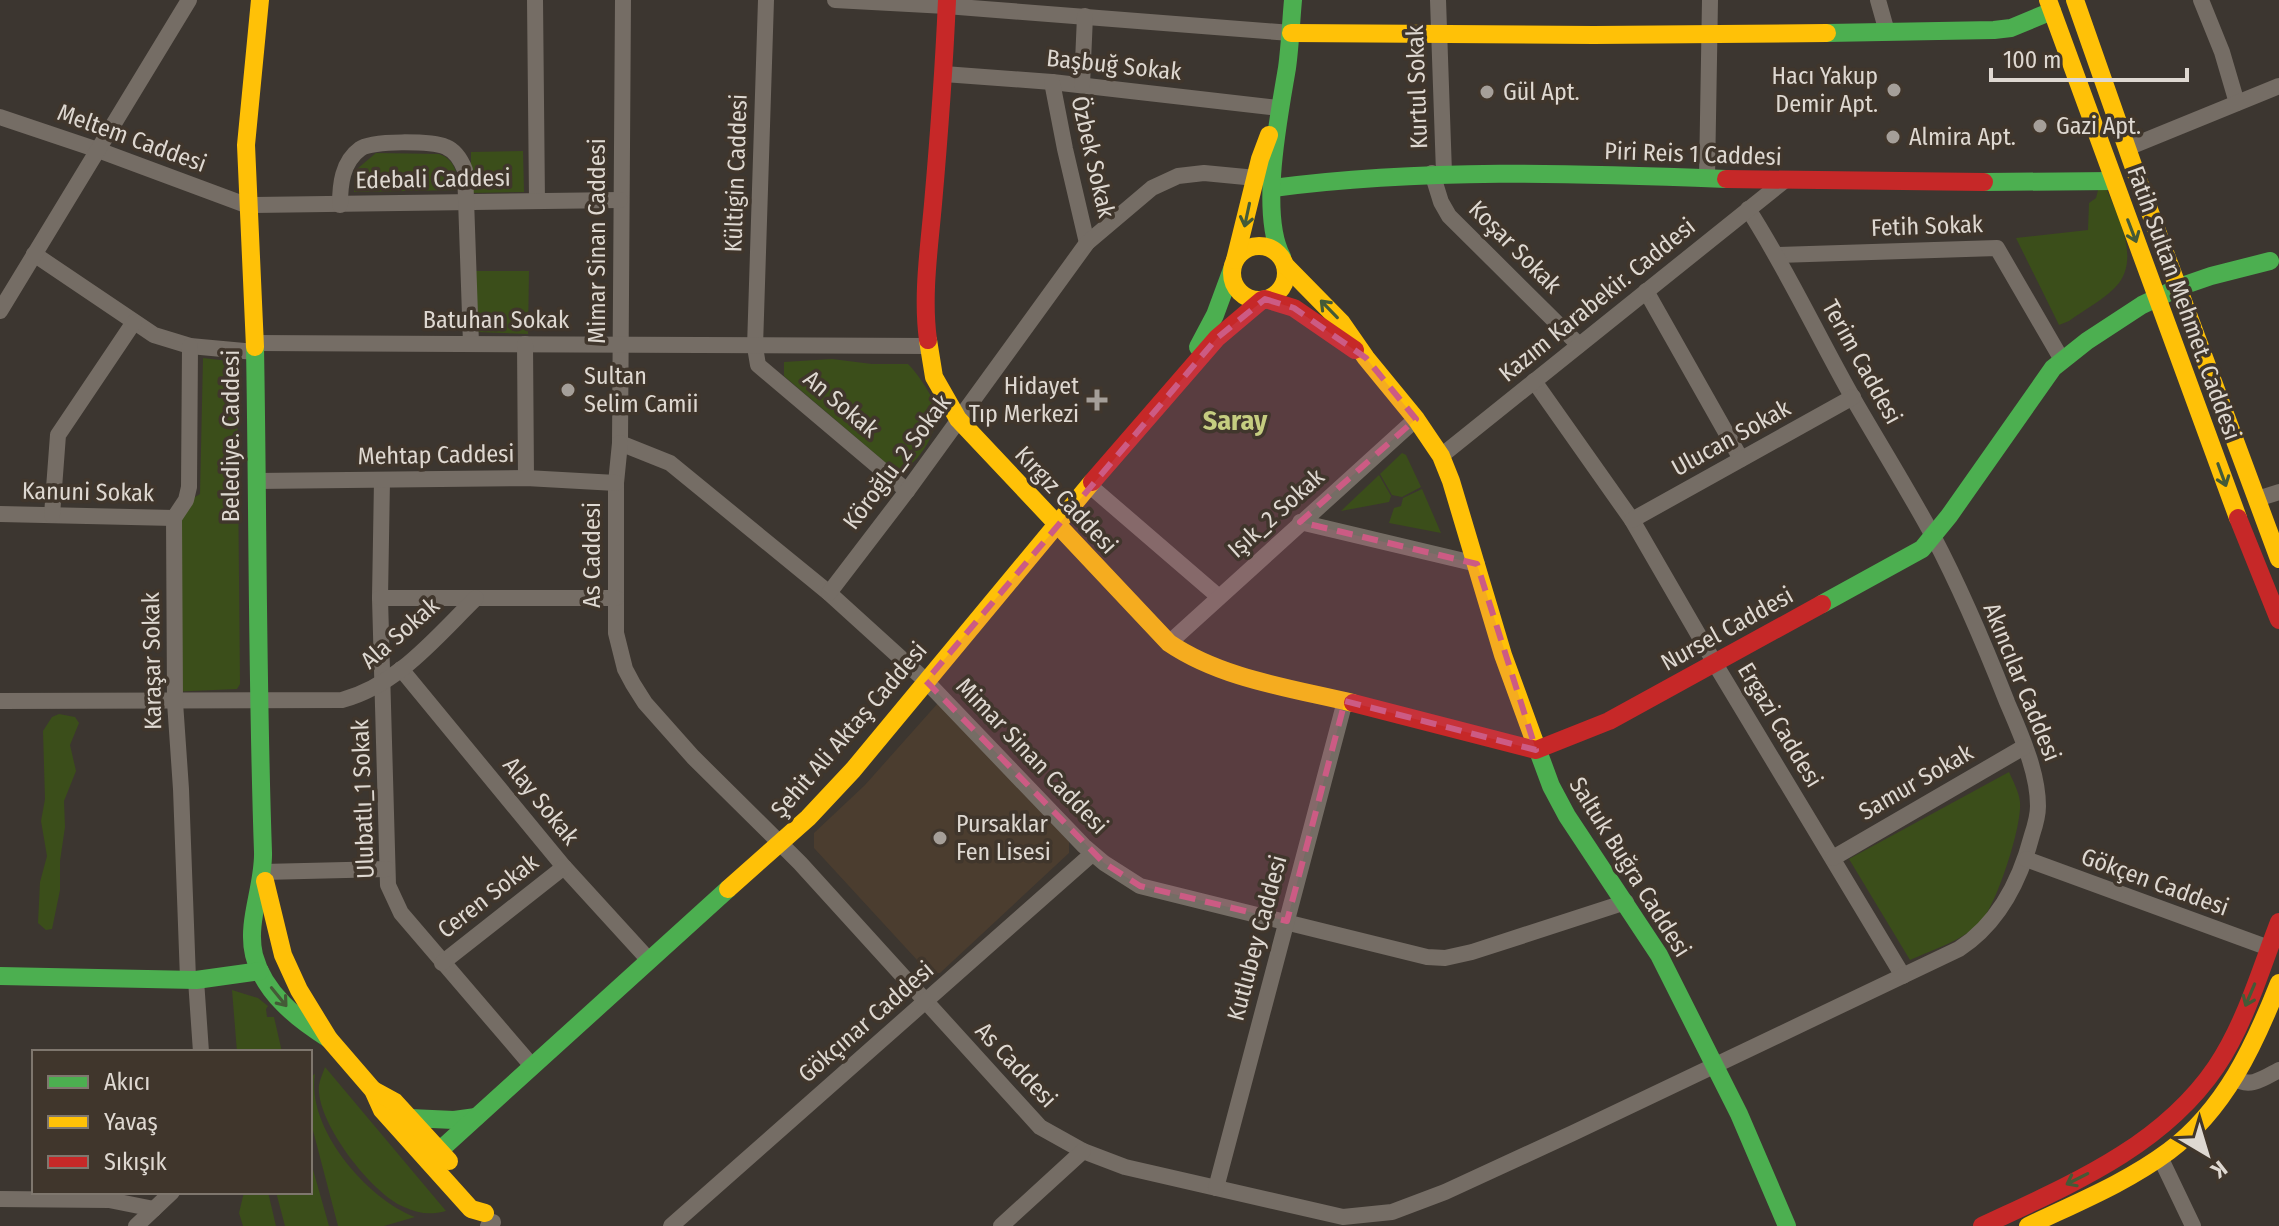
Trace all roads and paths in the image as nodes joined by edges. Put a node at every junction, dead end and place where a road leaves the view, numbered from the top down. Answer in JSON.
{"nodes":[{"id":1,"x":189,"y":0,"type":"edge"},
{"id":2,"x":260,"y":0,"type":"edge"},
{"id":3,"x":535,"y":0,"type":"edge"},
{"id":4,"x":623,"y":0,"type":"edge"},
{"id":5,"x":766,"y":0,"type":"edge"},
{"id":6,"x":835,"y":0,"type":"edge"},
{"id":7,"x":1293,"y":0,"type":"edge"},
{"id":8,"x":1438,"y":0,"type":"edge"},
{"id":9,"x":1710,"y":0,"type":"edge"},
{"id":10,"x":1878,"y":0,"type":"edge"},
{"id":11,"x":2201,"y":0,"type":"edge"},
{"id":12,"x":2078,"y":1,"type":"edge"},
{"id":13,"x":947,"y":3,"type":"edge"},
{"id":14,"x":2050,"y":5,"type":"edge"},
{"id":15,"x":1085,"y":16,"type":"junction"},
{"id":16,"x":1887,"y":32,"type":"junction"},
{"id":17,"x":1291,"y":33,"type":"junction"},
{"id":18,"x":1439,"y":34,"type":"junction"},
{"id":19,"x":1711,"y":35,"type":"junction"},
{"id":20,"x":944,"y":74,"type":"junction"},
{"id":21,"x":1052,"y":82,"type":"junction"},
{"id":22,"x":1082,"y":85,"type":"junction"},
{"id":23,"x":2279,"y":86,"type":"edge"},
{"id":24,"x":2237,"y":103,"type":"junction"},
{"id":25,"x":1277,"y":112,"type":"junction"},
{"id":26,"x":0,"y":117,"type":"edge"},
{"id":27,"x":2127,"y":148,"type":"junction"},
{"id":28,"x":98,"y":150,"type":"junction"},
{"id":29,"x":1438,"y":173,"type":"junction"},
{"id":30,"x":1707,"y":177,"type":"junction"},
{"id":31,"x":1256,"y":178,"type":"junction"},
{"id":32,"x":1784,"y":181,"type":"junction"},
{"id":33,"x":2113,"y":181,"type":"junction"},
{"id":34,"x":1273,"y":188,"type":"junction"},
{"id":35,"x":620,"y":200,"type":"junction"},
{"id":36,"x":537,"y":201,"type":"junction"},
{"id":37,"x":466,"y":202,"type":"junction"},
{"id":38,"x":246,"y":205,"type":"junction"},
{"id":39,"x":340,"y":205,"type":"junction"},
{"id":40,"x":1748,"y":209,"type":"junction"},
{"id":41,"x":1087,"y":243,"type":"junction"},
{"id":42,"x":34,"y":254,"type":"junction"},
{"id":43,"x":1778,"y":255,"type":"junction"},
{"id":44,"x":2276,"y":260,"type":"edge"},
{"id":45,"x":1284,"y":261,"type":"junction"},
{"id":46,"x":1234,"y":264,"type":"junction"},
{"id":47,"x":1646,"y":291,"type":"junction"},
{"id":48,"x":2168,"y":293,"type":"junction"},
{"id":49,"x":1263,"y":300,"type":"junction"},
{"id":50,"x":0,"y":311,"type":"edge"},
{"id":51,"x":134,"y":322,"type":"junction"},
{"id":52,"x":471,"y":344,"type":"junction"},
{"id":53,"x":525,"y":344,"type":"junction"},
{"id":54,"x":620,"y":345,"type":"junction"},
{"id":55,"x":1579,"y":345,"type":"junction"},
{"id":56,"x":190,"y":346,"type":"junction"},
{"id":57,"x":928,"y":346,"type":"junction"},
{"id":58,"x":755,"y":347,"type":"junction"},
{"id":59,"x":255,"y":348,"type":"junction"},
{"id":60,"x":1366,"y":358,"type":"junction"},
{"id":61,"x":2062,"y":360,"type":"junction"},
{"id":62,"x":1534,"y":381,"type":"junction"},
{"id":63,"x":1167,"y":395,"type":"junction"},
{"id":64,"x":1853,"y":397,"type":"junction"},
{"id":65,"x":958,"y":419,"type":"junction"},
{"id":66,"x":1416,"y":419,"type":"junction"},
{"id":67,"x":620,"y":443,"type":"junction"},
{"id":68,"x":1441,"y":456,"type":"junction"},
{"id":69,"x":1741,"y":459,"type":"junction"},
{"id":70,"x":526,"y":478,"type":"junction"},
{"id":71,"x":382,"y":480,"type":"junction"},
{"id":72,"x":256,"y":481,"type":"junction"},
{"id":73,"x":616,"y":483,"type":"junction"},
{"id":74,"x":1089,"y":485,"type":"junction"},
{"id":75,"x":907,"y":491,"type":"junction"},
{"id":76,"x":2279,"y":492,"type":"edge"},
{"id":77,"x":2257,"y":499,"type":"junction"},
{"id":78,"x":0,"y":514,"type":"edge"},
{"id":79,"x":52,"y":515,"type":"junction"},
{"id":80,"x":174,"y":518,"type":"junction"},
{"id":81,"x":1632,"y":520,"type":"junction"},
{"id":82,"x":1300,"y":522,"type":"junction"},
{"id":83,"x":1055,"y":525,"type":"junction"},
{"id":84,"x":1934,"y":537,"type":"junction"},
{"id":85,"x":2279,"y":559,"type":"edge"},
{"id":86,"x":1477,"y":564,"type":"junction"},
{"id":87,"x":829,"y":593,"type":"junction"},
{"id":88,"x":1219,"y":597,"type":"junction"},
{"id":89,"x":380,"y":598,"type":"junction"},
{"id":90,"x":476,"y":598,"type":"junction"},
{"id":91,"x":616,"y":598,"type":"junction"},
{"id":92,"x":2279,"y":620,"type":"edge"},
{"id":93,"x":1169,"y":643,"type":"junction"},
{"id":94,"x":1714,"y":663,"type":"junction"},
{"id":95,"x":401,"y":669,"type":"junction"},
{"id":96,"x":926,"y":681,"type":"junction"},
{"id":97,"x":383,"y":684,"type":"junction"},
{"id":98,"x":256,"y":699,"type":"junction"},
{"id":99,"x":0,"y":701,"type":"edge"},
{"id":100,"x":1345,"y":701,"type":"junction"},
{"id":101,"x":175,"y":702,"type":"junction"},
{"id":102,"x":2024,"y":747,"type":"junction"},
{"id":103,"x":1536,"y":750,"type":"junction"},
{"id":104,"x":781,"y":843,"type":"junction"},
{"id":105,"x":1092,"y":854,"type":"junction"},
{"id":106,"x":1833,"y":858,"type":"junction"},
{"id":107,"x":2026,"y":859,"type":"junction"},
{"id":108,"x":564,"y":867,"type":"junction"},
{"id":109,"x":387,"y":869,"type":"junction"},
{"id":110,"x":263,"y":872,"type":"junction"},
{"id":111,"x":1626,"y":902,"type":"junction"},
{"id":112,"x":1287,"y":921,"type":"junction"},
{"id":113,"x":2279,"y":922,"type":"edge"},
{"id":114,"x":2269,"y":948,"type":"junction"},
{"id":115,"x":648,"y":959,"type":"junction"},
{"id":116,"x":442,"y":963,"type":"junction"},
{"id":117,"x":260,"y":971,"type":"junction"},
{"id":118,"x":0,"y":976,"type":"edge"},
{"id":119,"x":1903,"y":976,"type":"junction"},
{"id":120,"x":192,"y":980,"type":"junction"},
{"id":121,"x":2279,"y":983,"type":"edge"},
{"id":122,"x":926,"y":1001,"type":"junction"},
{"id":123,"x":329,"y":1039,"type":"junction"},
{"id":124,"x":201,"y":1050,"type":"edge"},
{"id":125,"x":1715,"y":1064,"type":"junction"},
{"id":126,"x":532,"y":1066,"type":"junction"},
{"id":127,"x":2279,"y":1070,"type":"edge"},
{"id":128,"x":2234,"y":1078,"type":"junction"},
{"id":129,"x":373,"y":1090,"type":"junction"},
{"id":130,"x":476,"y":1117,"type":"junction"},
{"id":131,"x":410,"y":1118,"type":"junction"},
{"id":132,"x":1083,"y":1151,"type":"junction"},
{"id":133,"x":434,"y":1156,"type":"junction"},
{"id":134,"x":2160,"y":1157,"type":"junction"},
{"id":135,"x":1216,"y":1188,"type":"junction"},
{"id":136,"x":170,"y":1194,"type":"edge"},
{"id":137,"x":0,"y":1199,"type":"edge"},
{"id":138,"x":154,"y":1209,"type":"junction"},
{"id":139,"x":490,"y":1222,"type":"edge"},
{"id":140,"x":136,"y":1226,"type":"edge"},
{"id":141,"x":671,"y":1226,"type":"edge"},
{"id":142,"x":1001,"y":1226,"type":"edge"},
{"id":143,"x":1787,"y":1226,"type":"edge"},
{"id":144,"x":1982,"y":1226,"type":"edge"},
{"id":145,"x":2028,"y":1226,"type":"edge"},
{"id":146,"x":2193,"y":1226,"type":"edge"}],
"edges":[{"from":1,"to":28,"type":"street"},
{"from":2,"to":38,"type":"street","name":"Belediye. Caddesi"},
{"from":3,"to":36,"type":"street"},
{"from":4,"to":35,"type":"street","name":"Mimar Sinan Caddesi"},
{"from":5,"to":58,"type":"street","name":"Kültigin Caddesi"},
{"from":6,"to":13,"type":"street"},
{"from":7,"to":17,"type":"street","name":"Şehit Ali Aktaş Caddesi"},
{"from":8,"to":18,"type":"street","name":"Kurtul Sokak"},
{"from":9,"to":19,"type":"street"},
{"from":10,"to":16,"type":"street"},
{"from":11,"to":24,"type":"street"},
{"from":12,"to":27,"type":"street","name":"Fatih Sultan Mehmet. Caddesi"},
{"from":13,"to":15,"type":"street"},
{"from":13,"to":20,"type":"street","name":"Kırgız Caddesi"},
{"from":14,"to":16,"type":"street"},
{"from":14,"to":33,"type":"street","name":"Fatih Sultan Mehmet. Caddesi"},
{"from":15,"to":17,"type":"street"},
{"from":15,"to":22,"type":"street"},
{"from":16,"to":19,"type":"street"},
{"from":17,"to":18,"type":"street"},
{"from":17,"to":25,"type":"street","name":"Şehit Ali Aktaş Caddesi"},
{"from":18,"to":19,"type":"street"},
{"from":18,"to":29,"type":"street","name":"Kurtul Sokak"},
{"from":19,"to":30,"type":"street"},
{"from":20,"to":21,"type":"street","name":"Başbuğ Sokak"},
{"from":20,"to":57,"type":"street","name":"Kırgız Caddesi"},
{"from":21,"to":22,"type":"street","name":"Başbuğ Sokak"},
{"from":21,"to":41,"type":"street","name":"Özbek Sokak"},
{"from":22,"to":25,"type":"street","name":"Başbuğ Sokak"},
{"from":23,"to":24,"type":"street"},
{"from":24,"to":27,"type":"street"},
{"from":25,"to":31,"type":"street","name":"Şehit Ali Aktaş Caddesi"},
{"from":25,"to":34,"type":"street","name":"Şehit Ali Aktaş Caddesi"},
{"from":26,"to":28,"type":"street","name":"Meltem Caddesi"},
{"from":27,"to":48,"type":"street","name":"Fatih Sultan Mehmet. Caddesi"},
{"from":28,"to":38,"type":"street","name":"Meltem Caddesi"},
{"from":28,"to":42,"type":"street"},
{"from":29,"to":30,"type":"street","name":"Piri Reis 1 Caddesi"},
{"from":29,"to":34,"type":"street","name":"Piri Reis 1 Caddesi"},
{"from":29,"to":55,"type":"street","name":"Koşar Sokak"},
{"from":30,"to":32,"type":"street","name":"Piri Reis 1 Caddesi"},
{"from":31,"to":41,"type":"street","name":"Köroğlu_2 Sokak"},
{"from":31,"to":46,"type":"street","name":"Şehit Ali Aktaş Caddesi","one_way":true},
{"from":32,"to":33,"type":"street","name":"Piri Reis 1 Caddesi"},
{"from":32,"to":40,"type":"street","name":"Kazım Karabekir. Caddesi"},
{"from":33,"to":48,"type":"street","name":"Fatih Sultan Mehmet. Caddesi","one_way":true},
{"from":34,"to":45,"type":"street","name":"Şehit Ali Aktaş Caddesi"},
{"from":35,"to":36,"type":"street","name":"Edebali Caddesi"},
{"from":35,"to":54,"type":"street","name":"Mimar Sinan Caddesi"},
{"from":36,"to":37,"type":"street","name":"Edebali Caddesi"},
{"from":37,"to":39,"type":"street","name":"Edebali Caddesi"},
{"from":37,"to":39,"type":"street"},
{"from":37,"to":52,"type":"street"},
{"from":38,"to":39,"type":"street","name":"Edebali Caddesi"},
{"from":38,"to":59,"type":"street","name":"Belediye. Caddesi"},
{"from":40,"to":43,"type":"street","name":"Terim Caddesi"},
{"from":40,"to":47,"type":"street","name":"Kazım Karabekir. Caddesi"},
{"from":41,"to":65,"type":"street","name":"Köroğlu_2 Sokak"},
{"from":42,"to":50,"type":"street"},
{"from":42,"to":51,"type":"street","name":"Batuhan Sokak"},
{"from":43,"to":61,"type":"street","name":"Fetih Sokak"},
{"from":43,"to":64,"type":"street","name":"Terim Caddesi"},
{"from":44,"to":48,"type":"street"},
{"from":45,"to":46,"type":"street"},
{"from":45,"to":49,"type":"street","name":"Şehit Ali Aktaş Caddesi"},
{"from":60,"to":45,"type":"street","name":"Saltuk Buğra Caddesi","one_way":true},
{"from":46,"to":49,"type":"street"},
{"from":46,"to":63,"type":"street","name":"Şehit Ali Aktaş Caddesi"},
{"from":47,"to":55,"type":"street","name":"Kazım Karabekir. Caddesi"},
{"from":47,"to":69,"type":"street"},
{"from":48,"to":61,"type":"street"},
{"from":48,"to":77,"type":"street","name":"Fatih Sultan Mehmet. Caddesi"},
{"from":48,"to":92,"type":"street","name":"Fatih Sultan Mehmet. Caddesi","one_way":true},
{"from":49,"to":60,"type":"street","name":"Saltuk Buğra Caddesi"},
{"from":49,"to":63,"type":"street","name":"Şehit Ali Aktaş Caddesi"},
{"from":51,"to":56,"type":"street","name":"Batuhan Sokak"},
{"from":51,"to":79,"type":"street"},
{"from":52,"to":53,"type":"street","name":"Batuhan Sokak"},
{"from":52,"to":59,"type":"street","name":"Batuhan Sokak"},
{"from":53,"to":54,"type":"street","name":"Batuhan Sokak"},
{"from":53,"to":70,"type":"street"},
{"from":54,"to":58,"type":"street","name":"Batuhan Sokak"},
{"from":54,"to":67,"type":"street","name":"Mimar Sinan Caddesi"},
{"from":55,"to":62,"type":"street","name":"Kazım Karabekir. Caddesi"},
{"from":56,"to":59,"type":"street","name":"Batuhan Sokak"},
{"from":56,"to":80,"type":"street","name":"Karaşar Sokak"},
{"from":57,"to":58,"type":"street","name":"Batuhan Sokak"},
{"from":57,"to":65,"type":"street","name":"Kırgız Caddesi"},
{"from":58,"to":75,"type":"street","name":"An Sokak"},
{"from":59,"to":72,"type":"street","name":"Belediye. Caddesi"},
{"from":60,"to":66,"type":"street","name":"Saltuk Buğra Caddesi"},
{"from":61,"to":84,"type":"street"},
{"from":62,"to":68,"type":"street","name":"Kazım Karabekir. Caddesi"},
{"from":62,"to":81,"type":"street","name":"Ergazi Caddesi"},
{"from":63,"to":74,"type":"street","name":"Şehit Ali Aktaş Caddesi"},
{"from":64,"to":69,"type":"street","name":"Ulucan Sokak"},
{"from":64,"to":84,"type":"street","name":"Terim Caddesi"},
{"from":65,"to":75,"type":"street","name":"Köroğlu_2 Sokak"},
{"from":65,"to":83,"type":"street","name":"Kırgız Caddesi"},
{"from":66,"to":68,"type":"street","name":"Saltuk Buğra Caddesi"},
{"from":66,"to":82,"type":"street","name":"Işık_2 Sokak"},
{"from":67,"to":73,"type":"street","name":"As Caddesi"},
{"from":67,"to":87,"type":"street","name":"Mimar Sinan Caddesi"},
{"from":68,"to":86,"type":"street","name":"Saltuk Buğra Caddesi"},
{"from":69,"to":81,"type":"street","name":"Ulucan Sokak"},
{"from":70,"to":71,"type":"street","name":"Mehtap Caddesi"},
{"from":70,"to":73,"type":"street","name":"Mehtap Caddesi"},
{"from":71,"to":72,"type":"street","name":"Mehtap Caddesi"},
{"from":71,"to":89,"type":"street","name":"Ulubatlı_1 Sokak"},
{"from":72,"to":98,"type":"street","name":"Belediye. Caddesi"},
{"from":73,"to":91,"type":"street","name":"As Caddesi"},
{"from":74,"to":83,"type":"street","name":"Şehit Ali Aktaş Caddesi"},
{"from":74,"to":88,"type":"street"},
{"from":75,"to":87,"type":"street","name":"Köroğlu_2 Sokak"},
{"from":76,"to":77,"type":"street"},
{"from":77,"to":85,"type":"street","name":"Fatih Sultan Mehmet. Caddesi"},
{"from":78,"to":79,"type":"street","name":"Kanuni Sokak"},
{"from":79,"to":80,"type":"street","name":"Kanuni Sokak"},
{"from":80,"to":101,"type":"street","name":"Karaşar Sokak"},
{"from":81,"to":94,"type":"street","name":"Ergazi Caddesi"},
{"from":82,"to":86,"type":"street"},
{"from":82,"to":88,"type":"street","name":"Işık_2 Sokak"},
{"from":83,"to":93,"type":"street","name":"Kırgız Caddesi"},
{"from":83,"to":96,"type":"street","name":"Şehit Ali Aktaş Caddesi"},
{"from":84,"to":94,"type":"street","name":"Nursel Caddesi"},
{"from":84,"to":102,"type":"street","name":"Akıncılar Caddesi"},
{"from":86,"to":103,"type":"street","name":"Saltuk Buğra Caddesi"},
{"from":87,"to":96,"type":"street","name":"Mimar Sinan Caddesi"},
{"from":88,"to":93,"type":"street","name":"Işık_2 Sokak"},
{"from":89,"to":90,"type":"street"},
{"from":89,"to":97,"type":"street","name":"Ulubatlı_1 Sokak"},
{"from":90,"to":91,"type":"street"},
{"from":90,"to":95,"type":"street","name":"Ala Sokak"},
{"from":91,"to":104,"type":"street","name":"As Caddesi"},
{"from":93,"to":100,"type":"street","name":"Kırgız Caddesi"},
{"from":94,"to":103,"type":"street","name":"Nursel Caddesi"},
{"from":94,"to":106,"type":"street","name":"Ergazi Caddesi"},
{"from":95,"to":97,"type":"street","name":"Ala Sokak"},
{"from":95,"to":108,"type":"street","name":"Alay Sokak"},
{"from":96,"to":104,"type":"street","name":"Şehit Ali Aktaş Caddesi"},
{"from":96,"to":105,"type":"street","name":"Mimar Sinan Caddesi"},
{"from":97,"to":98,"type":"street","name":"Ala Sokak"},
{"from":97,"to":109,"type":"street","name":"Ulubatlı_1 Sokak"},
{"from":98,"to":101,"type":"street","name":"Ala Sokak"},
{"from":98,"to":110,"type":"street","name":"Belediye. Caddesi"},
{"from":99,"to":101,"type":"street","name":"Ala Sokak"},
{"from":100,"to":103,"type":"street","name":"Kırgız Caddesi"},
{"from":100,"to":112,"type":"street","name":"Kutlubey Caddesi"},
{"from":101,"to":120,"type":"street","name":"Karaşar Sokak"},
{"from":102,"to":106,"type":"street","name":"Samur Sokak"},
{"from":102,"to":107,"type":"street","name":"Akıncılar Caddesi"},
{"from":103,"to":111,"type":"street","name":"Saltuk Buğra Caddesi"},
{"from":104,"to":115,"type":"street","name":"Şehit Ali Aktaş Caddesi"},
{"from":104,"to":122,"type":"street","name":"As Caddesi"},
{"from":105,"to":112,"type":"street","name":"Mimar Sinan Caddesi"},
{"from":105,"to":122,"type":"street","name":"Gökçınar Caddesi"},
{"from":106,"to":119,"type":"street","name":"Ergazi Caddesi"},
{"from":107,"to":114,"type":"street","name":"Gökçen Caddesi"},
{"from":107,"to":119,"type":"street","name":"Akıncılar Caddesi"},
{"from":108,"to":115,"type":"street","name":"Alay Sokak"},
{"from":108,"to":116,"type":"street","name":"Ceren Sokak"},
{"from":109,"to":110,"type":"street"},
{"from":109,"to":116,"type":"street","name":"Ulubatlı_1 Sokak"},
{"from":110,"to":117,"type":"street"},
{"from":110,"to":123,"type":"street"},
{"from":111,"to":112,"type":"street","name":"Mimar Sinan Caddesi"},
{"from":111,"to":125,"type":"street","name":"Saltuk Buğra Caddesi"},
{"from":112,"to":135,"type":"street","name":"Kutlubey Caddesi"},
{"from":113,"to":114,"type":"street"},
{"from":114,"to":144,"type":"street","one_way":true},
{"from":115,"to":126,"type":"street","name":"Şehit Ali Aktaş Caddesi"},
{"from":116,"to":126,"type":"street","name":"Ulubatlı_1 Sokak"},
{"from":117,"to":120,"type":"street"},
{"from":117,"to":123,"type":"street","one_way":true},
{"from":118,"to":120,"type":"street"},
{"from":119,"to":125,"type":"street","name":"Akıncılar Caddesi"},
{"from":120,"to":124,"type":"street","name":"Karaşar Sokak"},
{"from":121,"to":128,"type":"street"},
{"from":122,"to":132,"type":"street","name":"As Caddesi"},
{"from":122,"to":141,"type":"street","name":"Gökçınar Caddesi"},
{"from":123,"to":129,"type":"street"},
{"from":125,"to":135,"type":"street","name":"As Caddesi"},
{"from":125,"to":143,"type":"street","name":"Saltuk Buğra Caddesi"},
{"from":126,"to":130,"type":"street","name":"Şehit Ali Aktaş Caddesi"},
{"from":127,"to":128,"type":"street"},
{"from":128,"to":134,"type":"street"},
{"from":129,"to":131,"type":"street"},
{"from":129,"to":133,"type":"street"},
{"from":130,"to":131,"type":"street"},
{"from":130,"to":133,"type":"street","name":"Şehit Ali Aktaş Caddesi"},
{"from":131,"to":133,"type":"street"},
{"from":132,"to":135,"type":"street","name":"As Caddesi"},
{"from":132,"to":142,"type":"street"},
{"from":133,"to":139,"type":"street"},
{"from":134,"to":145,"type":"street"},
{"from":134,"to":146,"type":"street"},
{"from":136,"to":138,"type":"street"},
{"from":137,"to":138,"type":"street"},
{"from":138,"to":140,"type":"street"}]}
